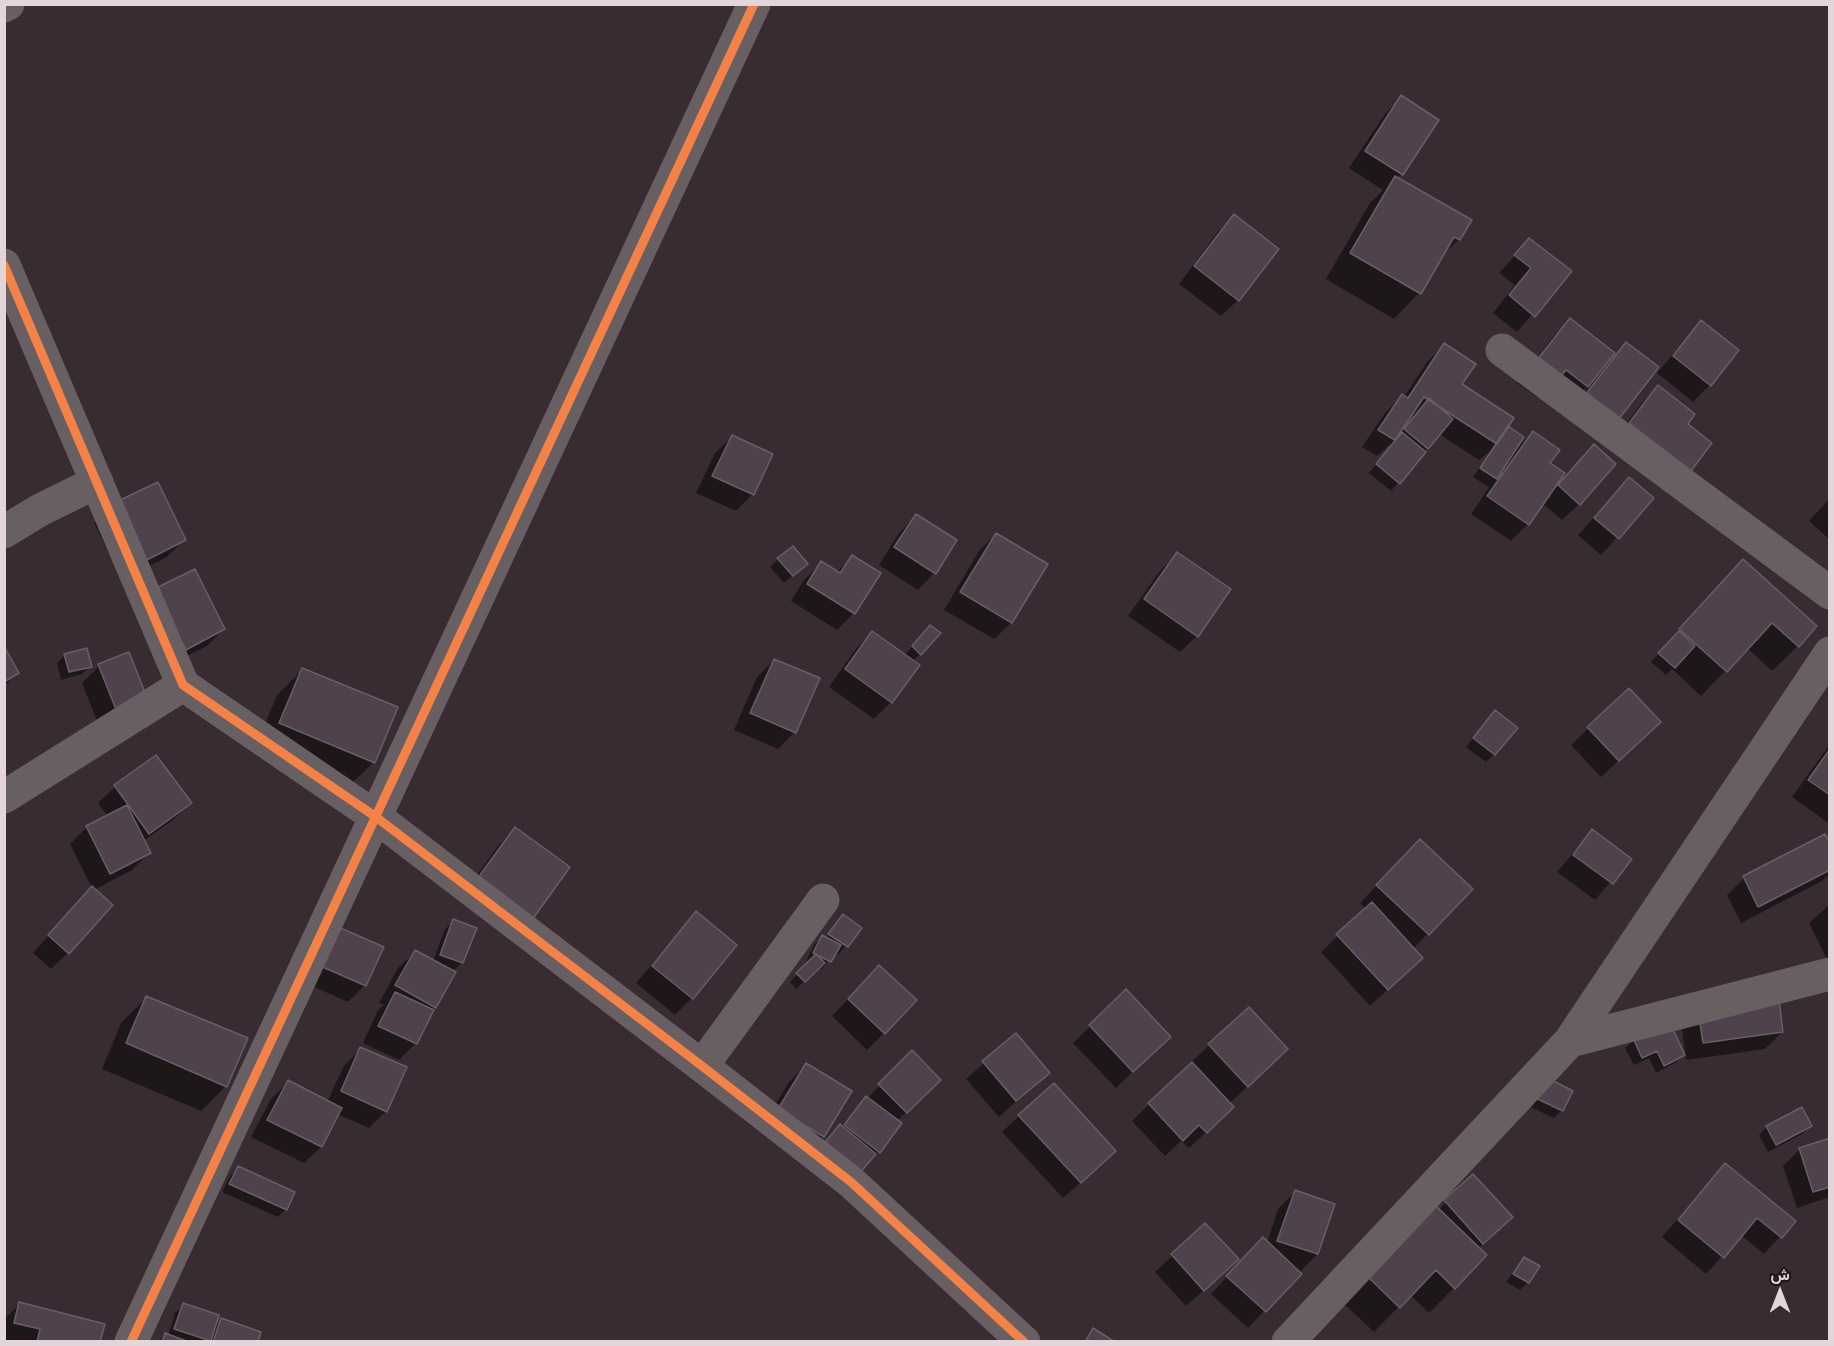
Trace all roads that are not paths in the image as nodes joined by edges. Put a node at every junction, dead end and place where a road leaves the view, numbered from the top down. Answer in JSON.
{"nodes":[{"id":1,"x":754,"y":4,"type":"edge"},
{"id":2,"x":4,"y":265,"type":"edge"},
{"id":3,"x":1502,"y":350,"type":"dead end"},
{"id":4,"x":97,"y":483,"type":"junction"},
{"id":5,"x":4,"y":532,"type":"edge"},
{"id":6,"x":1830,"y":593,"type":"edge"},
{"id":7,"x":1830,"y":653,"type":"edge"},
{"id":8,"x":183,"y":685,"type":"junction"},
{"id":9,"x":4,"y":797,"type":"edge"},
{"id":10,"x":376,"y":817,"type":"junction"},
{"id":11,"x":823,"y":900,"type":"dead end"},
{"id":12,"x":1830,"y":974,"type":"edge"},
{"id":13,"x":1570,"y":1041,"type":"junction"},
{"id":14,"x":702,"y":1066,"type":"junction"},
{"id":15,"x":131,"y":1341,"type":"edge"},
{"id":16,"x":1024,"y":1341,"type":"edge"},
{"id":17,"x":1288,"y":1341,"type":"edge"}],
"edges":[{"from":1,"to":10,"type":"street"},
{"from":2,"to":4,"type":"street"},
{"from":3,"to":6,"type":"street"},
{"from":4,"to":5,"type":"street"},
{"from":4,"to":8,"type":"street"},
{"from":7,"to":13,"type":"street"},
{"from":8,"to":9,"type":"street"},
{"from":8,"to":10,"type":"street"},
{"from":10,"to":14,"type":"street"},
{"from":10,"to":15,"type":"street"},
{"from":11,"to":14,"type":"street"},
{"from":12,"to":13,"type":"street"},
{"from":13,"to":17,"type":"street"},
{"from":14,"to":16,"type":"street"}]}
